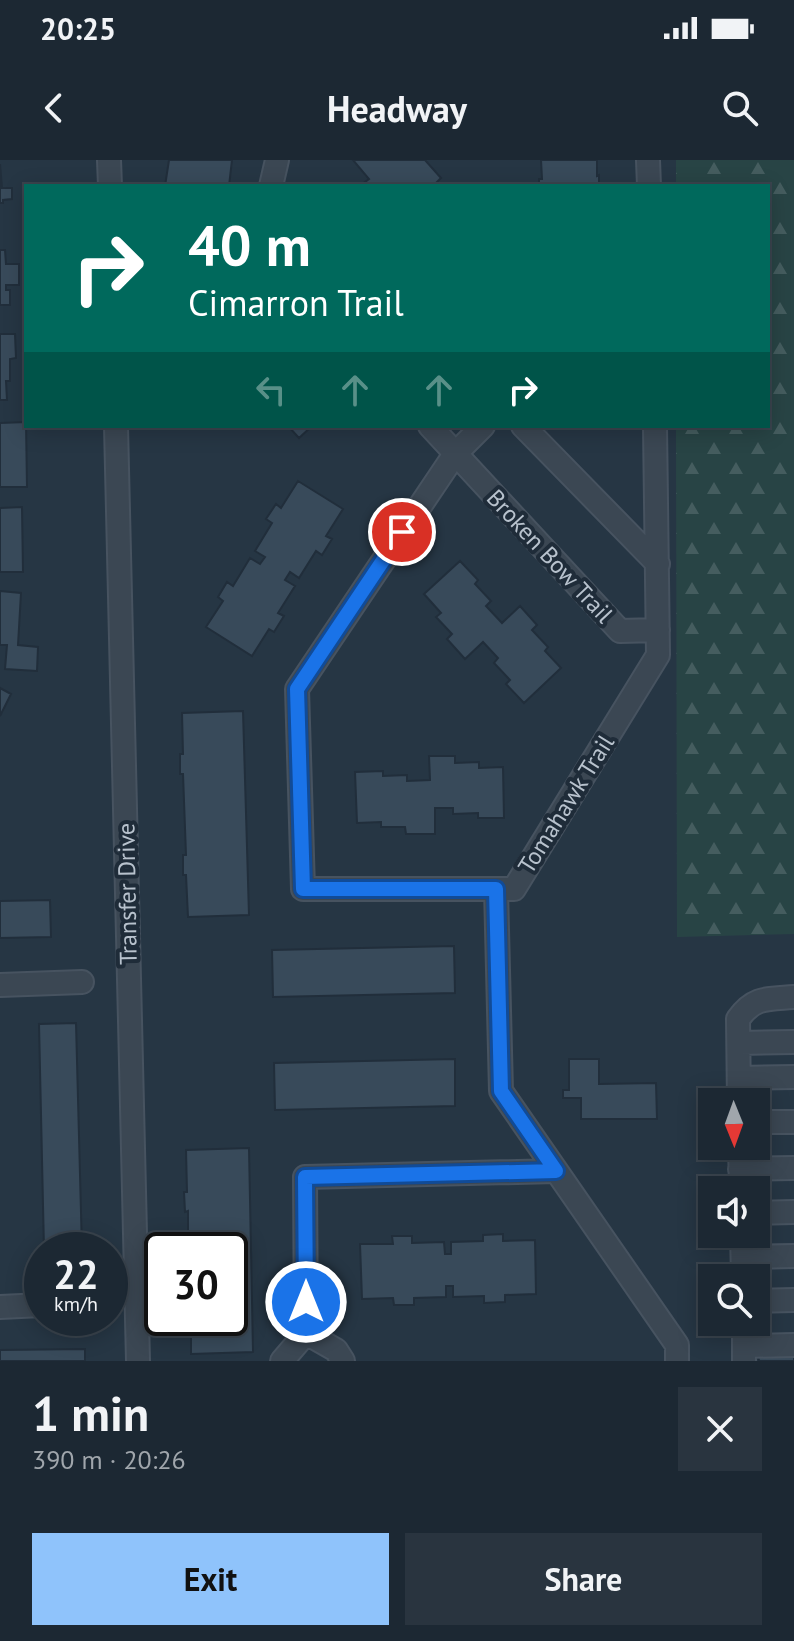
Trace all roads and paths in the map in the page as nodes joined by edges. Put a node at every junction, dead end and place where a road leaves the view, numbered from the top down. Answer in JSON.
{"nodes":[{"id":1,"x":109,"y":160,"type":"edge"},
{"id":2,"x":277,"y":160,"type":"edge"},
{"id":3,"x":648,"y":160,"type":"edge"},
{"id":4,"x":110,"y":184,"type":"edge"},
{"id":5,"x":271,"y":184,"type":"edge"},
{"id":6,"x":649,"y":184,"type":"edge"},
{"id":7,"x":116,"y":428,"type":"edge"},
{"id":8,"x":432,"y":428,"type":"edge"},
{"id":9,"x":481,"y":428,"type":"edge"},
{"id":10,"x":525,"y":428,"type":"edge"},
{"id":11,"x":655,"y":428,"type":"edge"},
{"id":12,"x":455,"y":454,"type":"junction"},
{"id":13,"x":658,"y":564,"type":"junction"},
{"id":14,"x":658,"y":630,"type":"junction"},
{"id":15,"x":496,"y":889,"type":"junction"},
{"id":16,"x":82,"y":982,"type":"dead end"},
{"id":17,"x":0,"y":985,"type":"edge"},
{"id":18,"x":794,"y":997,"type":"edge"},
{"id":19,"x":794,"y":1042,"type":"edge"},
{"id":20,"x":739,"y":1043,"type":"junction"},
{"id":21,"x":794,"y":1077,"type":"edge"},
{"id":22,"x":739,"y":1078,"type":"junction"},
{"id":23,"x":739,"y":1088,"type":"edge"},
{"id":24,"x":770,"y":1122,"type":"edge"},
{"id":25,"x":794,"y":1122,"type":"edge"},
{"id":26,"x":740,"y":1168,"type":"edge"},
{"id":27,"x":794,"y":1168,"type":"edge"},
{"id":28,"x":556,"y":1171,"type":"junction"},
{"id":29,"x":794,"y":1212,"type":"edge"},
{"id":30,"x":770,"y":1213,"type":"edge"},
{"id":31,"x":794,"y":1256,"type":"edge"},
{"id":32,"x":760,"y":1264,"type":"edge"},
{"id":33,"x":794,"y":1300,"type":"edge"},
{"id":34,"x":770,"y":1301,"type":"edge"},
{"id":35,"x":24,"y":1306,"type":"edge"},
{"id":36,"x":0,"y":1307,"type":"edge"},
{"id":37,"x":306,"y":1333,"type":"junction"},
{"id":38,"x":794,"y":1345,"type":"edge"},
{"id":39,"x":744,"y":1353,"type":"edge"},
{"id":40,"x":138,"y":1361,"type":"edge"},
{"id":41,"x":282,"y":1361,"type":"edge"},
{"id":42,"x":343,"y":1361,"type":"edge"},
{"id":43,"x":677,"y":1361,"type":"edge"}],
"edges":[{"from":1,"to":4,"type":"street"},
{"from":2,"to":5,"type":"street"},
{"from":3,"to":6,"type":"street"},
{"from":7,"to":40,"type":"street","name":"Transfer Drive"},
{"from":8,"to":12,"type":"street","name":"Broken Bow Trail"},
{"from":9,"to":12,"type":"street"},
{"from":10,"to":13,"type":"street"},
{"from":11,"to":13,"type":"street","name":"Tomahawk Trail"},
{"from":12,"to":14,"type":"street","name":"Broken Bow Trail"},
{"from":12,"to":15,"type":"street"},
{"from":13,"to":14,"type":"street","name":"Tomahawk Trail"},
{"from":14,"to":15,"type":"street","name":"Tomahawk Trail"},
{"from":15,"to":28,"type":"street","name":"Tomahawk Trail"},
{"from":16,"to":17,"type":"street"},
{"from":18,"to":20,"type":"street"},
{"from":19,"to":20,"type":"street"},
{"from":20,"to":22,"type":"street"},
{"from":21,"to":22,"type":"street"},
{"from":22,"to":23,"type":"street"},
{"from":24,"to":25,"type":"street"},
{"from":26,"to":27,"type":"street"},
{"from":28,"to":37,"type":"street"},
{"from":28,"to":43,"type":"street","name":"Tomahawk Trail"},
{"from":29,"to":30,"type":"street"},
{"from":31,"to":32,"type":"street"},
{"from":33,"to":34,"type":"street"},
{"from":35,"to":36,"type":"street"},
{"from":37,"to":41,"type":"street"},
{"from":37,"to":42,"type":"street"},
{"from":38,"to":39,"type":"street"}]}
